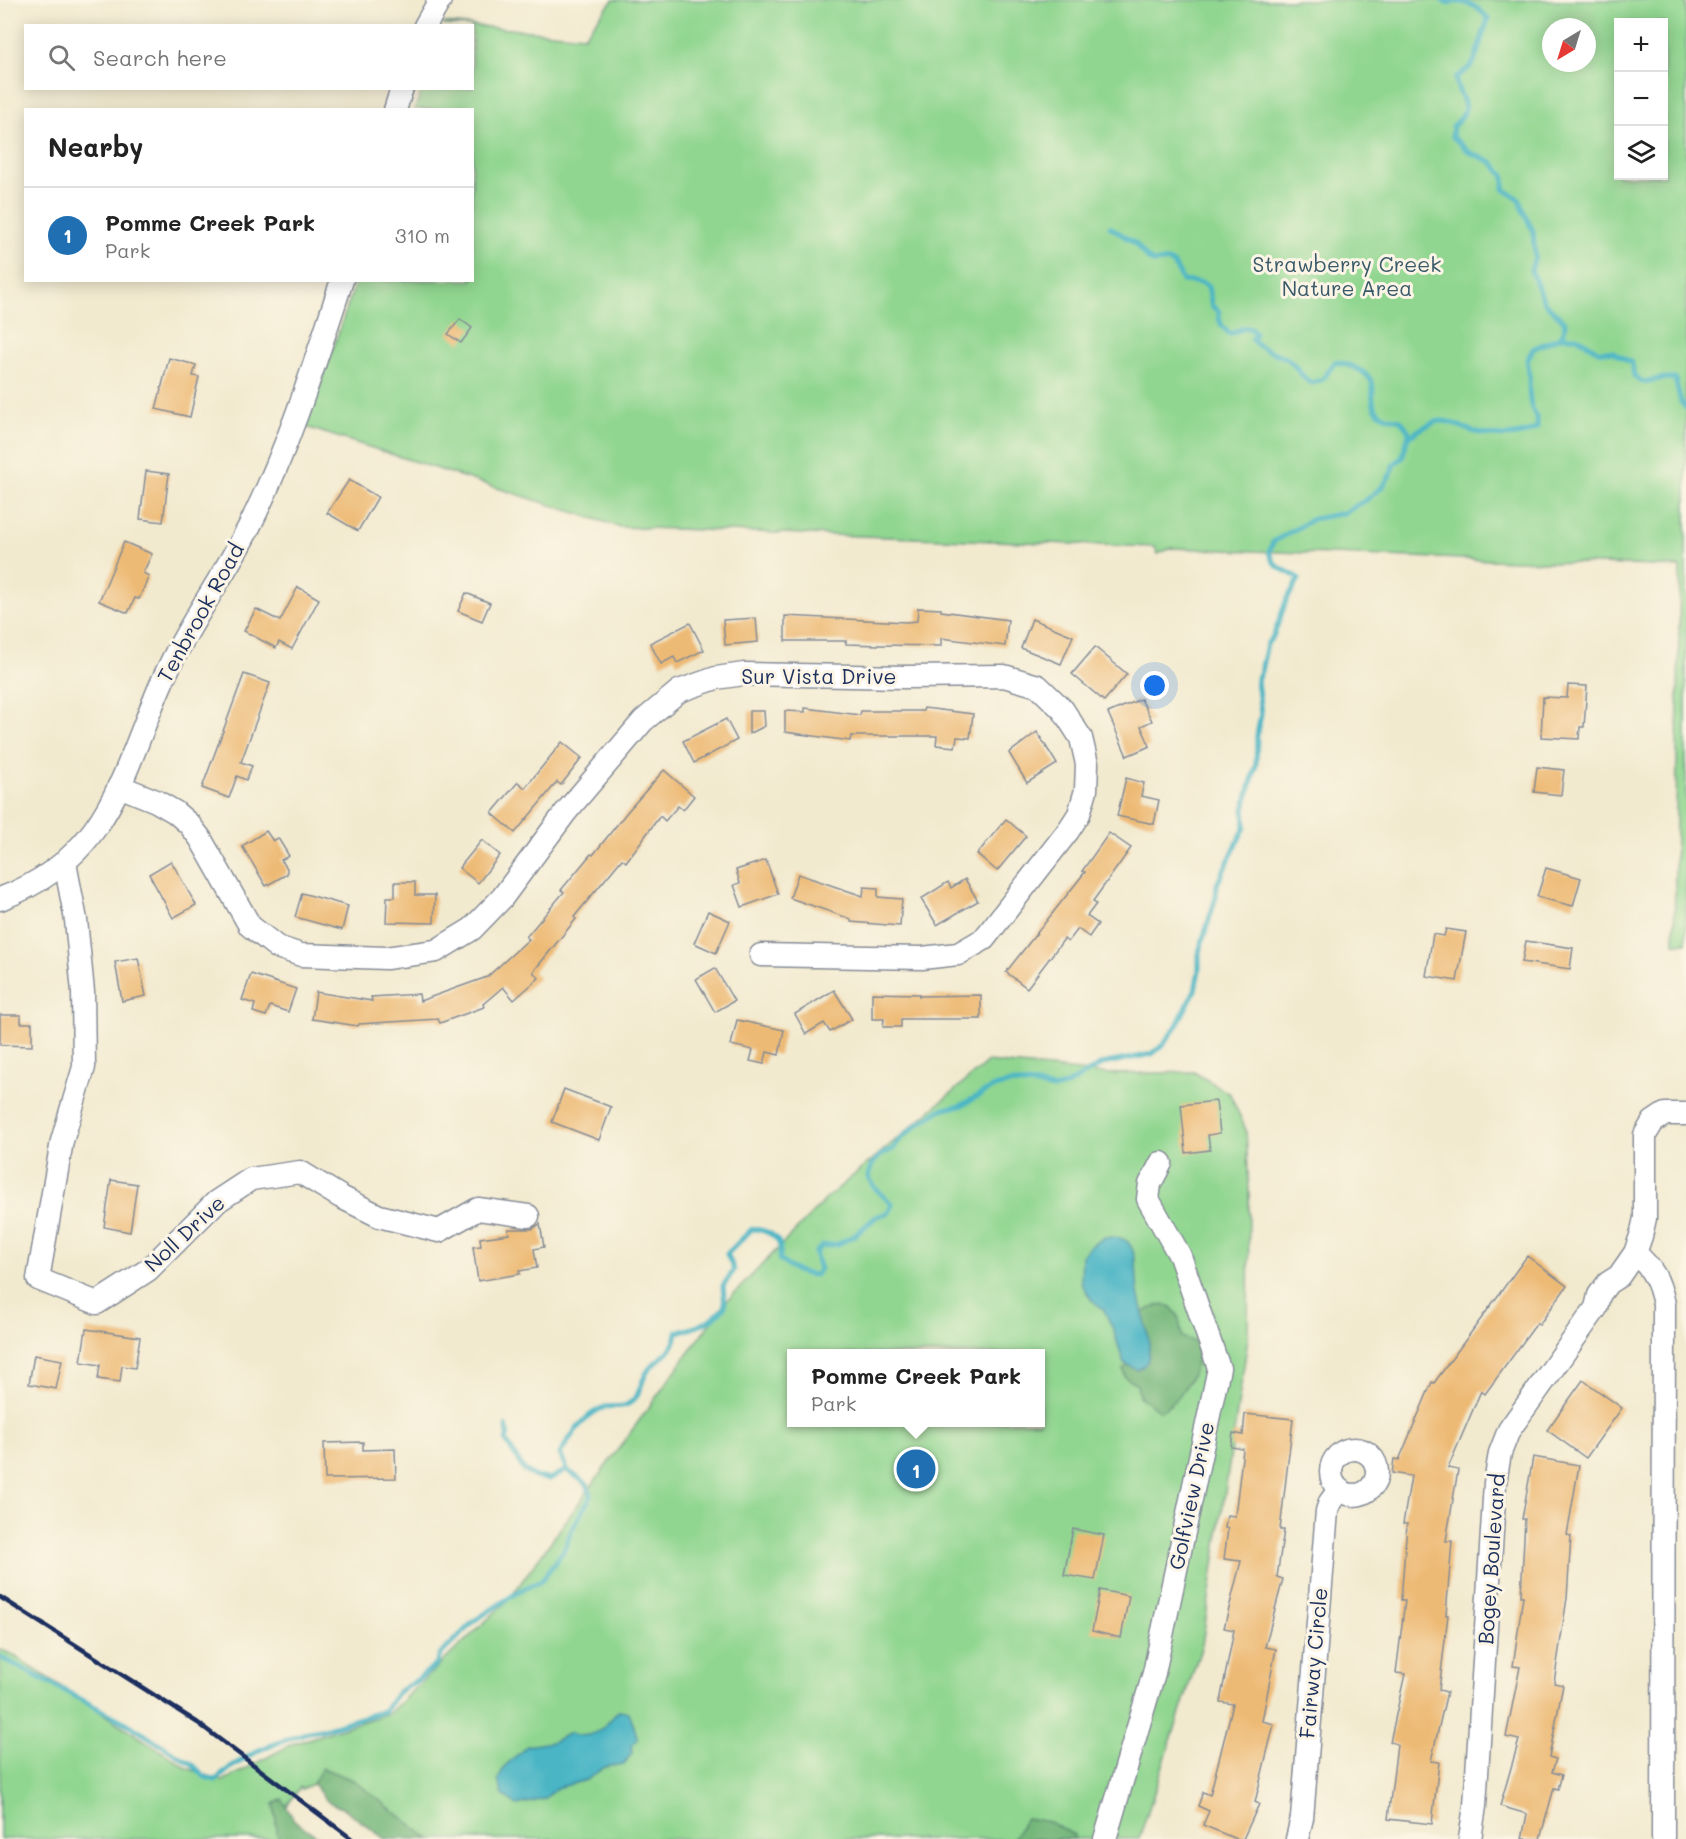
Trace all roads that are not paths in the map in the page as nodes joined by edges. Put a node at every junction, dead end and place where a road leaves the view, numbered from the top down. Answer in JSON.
{"nodes":[{"id":1,"x":440,"y":0,"type":"edge"},
{"id":2,"x":426,"y":24,"type":"edge"},
{"id":3,"x":401,"y":90,"type":"edge"},
{"id":4,"x":396,"y":108,"type":"edge"},
{"id":5,"x":341,"y":282,"type":"edge"},
{"id":6,"x":119,"y":786,"type":"junction"},
{"id":7,"x":65,"y":863,"type":"junction"},
{"id":8,"x":0,"y":898,"type":"edge"},
{"id":9,"x":761,"y":955,"type":"dead end"},
{"id":10,"x":1686,"y":1114,"type":"edge"},
{"id":11,"x":1161,"y":1163,"type":"dead end"},
{"id":12,"x":528,"y":1216,"type":"dead end"},
{"id":13,"x":1635,"y":1253,"type":"junction"},
{"id":14,"x":1339,"y":1490,"type":"dead end"},
{"id":15,"x":1300,"y":1838,"type":"edge"},
{"id":16,"x":1105,"y":1839,"type":"edge"},
{"id":17,"x":1470,"y":1839,"type":"edge"},
{"id":18,"x":1663,"y":1839,"type":"edge"}],
"edges":[{"from":1,"to":2,"type":"street"},
{"from":3,"to":4,"type":"street"},
{"from":5,"to":6,"type":"street","name":"Tenbrook Road"},
{"from":6,"to":7,"type":"street","name":"Tenbrook Road"},
{"from":6,"to":9,"type":"street","name":"Sur Vista Drive"},
{"from":7,"to":8,"type":"street","name":"Tenbrook Road"},
{"from":7,"to":12,"type":"street","name":"Noll Drive"},
{"from":10,"to":13,"type":"street","name":"Bogey Boulevard"},
{"from":11,"to":16,"type":"street","name":"Golfview Drive"},
{"from":13,"to":17,"type":"street","name":"Bogey Boulevard"},
{"from":13,"to":18,"type":"street"},
{"from":14,"to":15,"type":"street","name":"Fairway Circle"}]}
